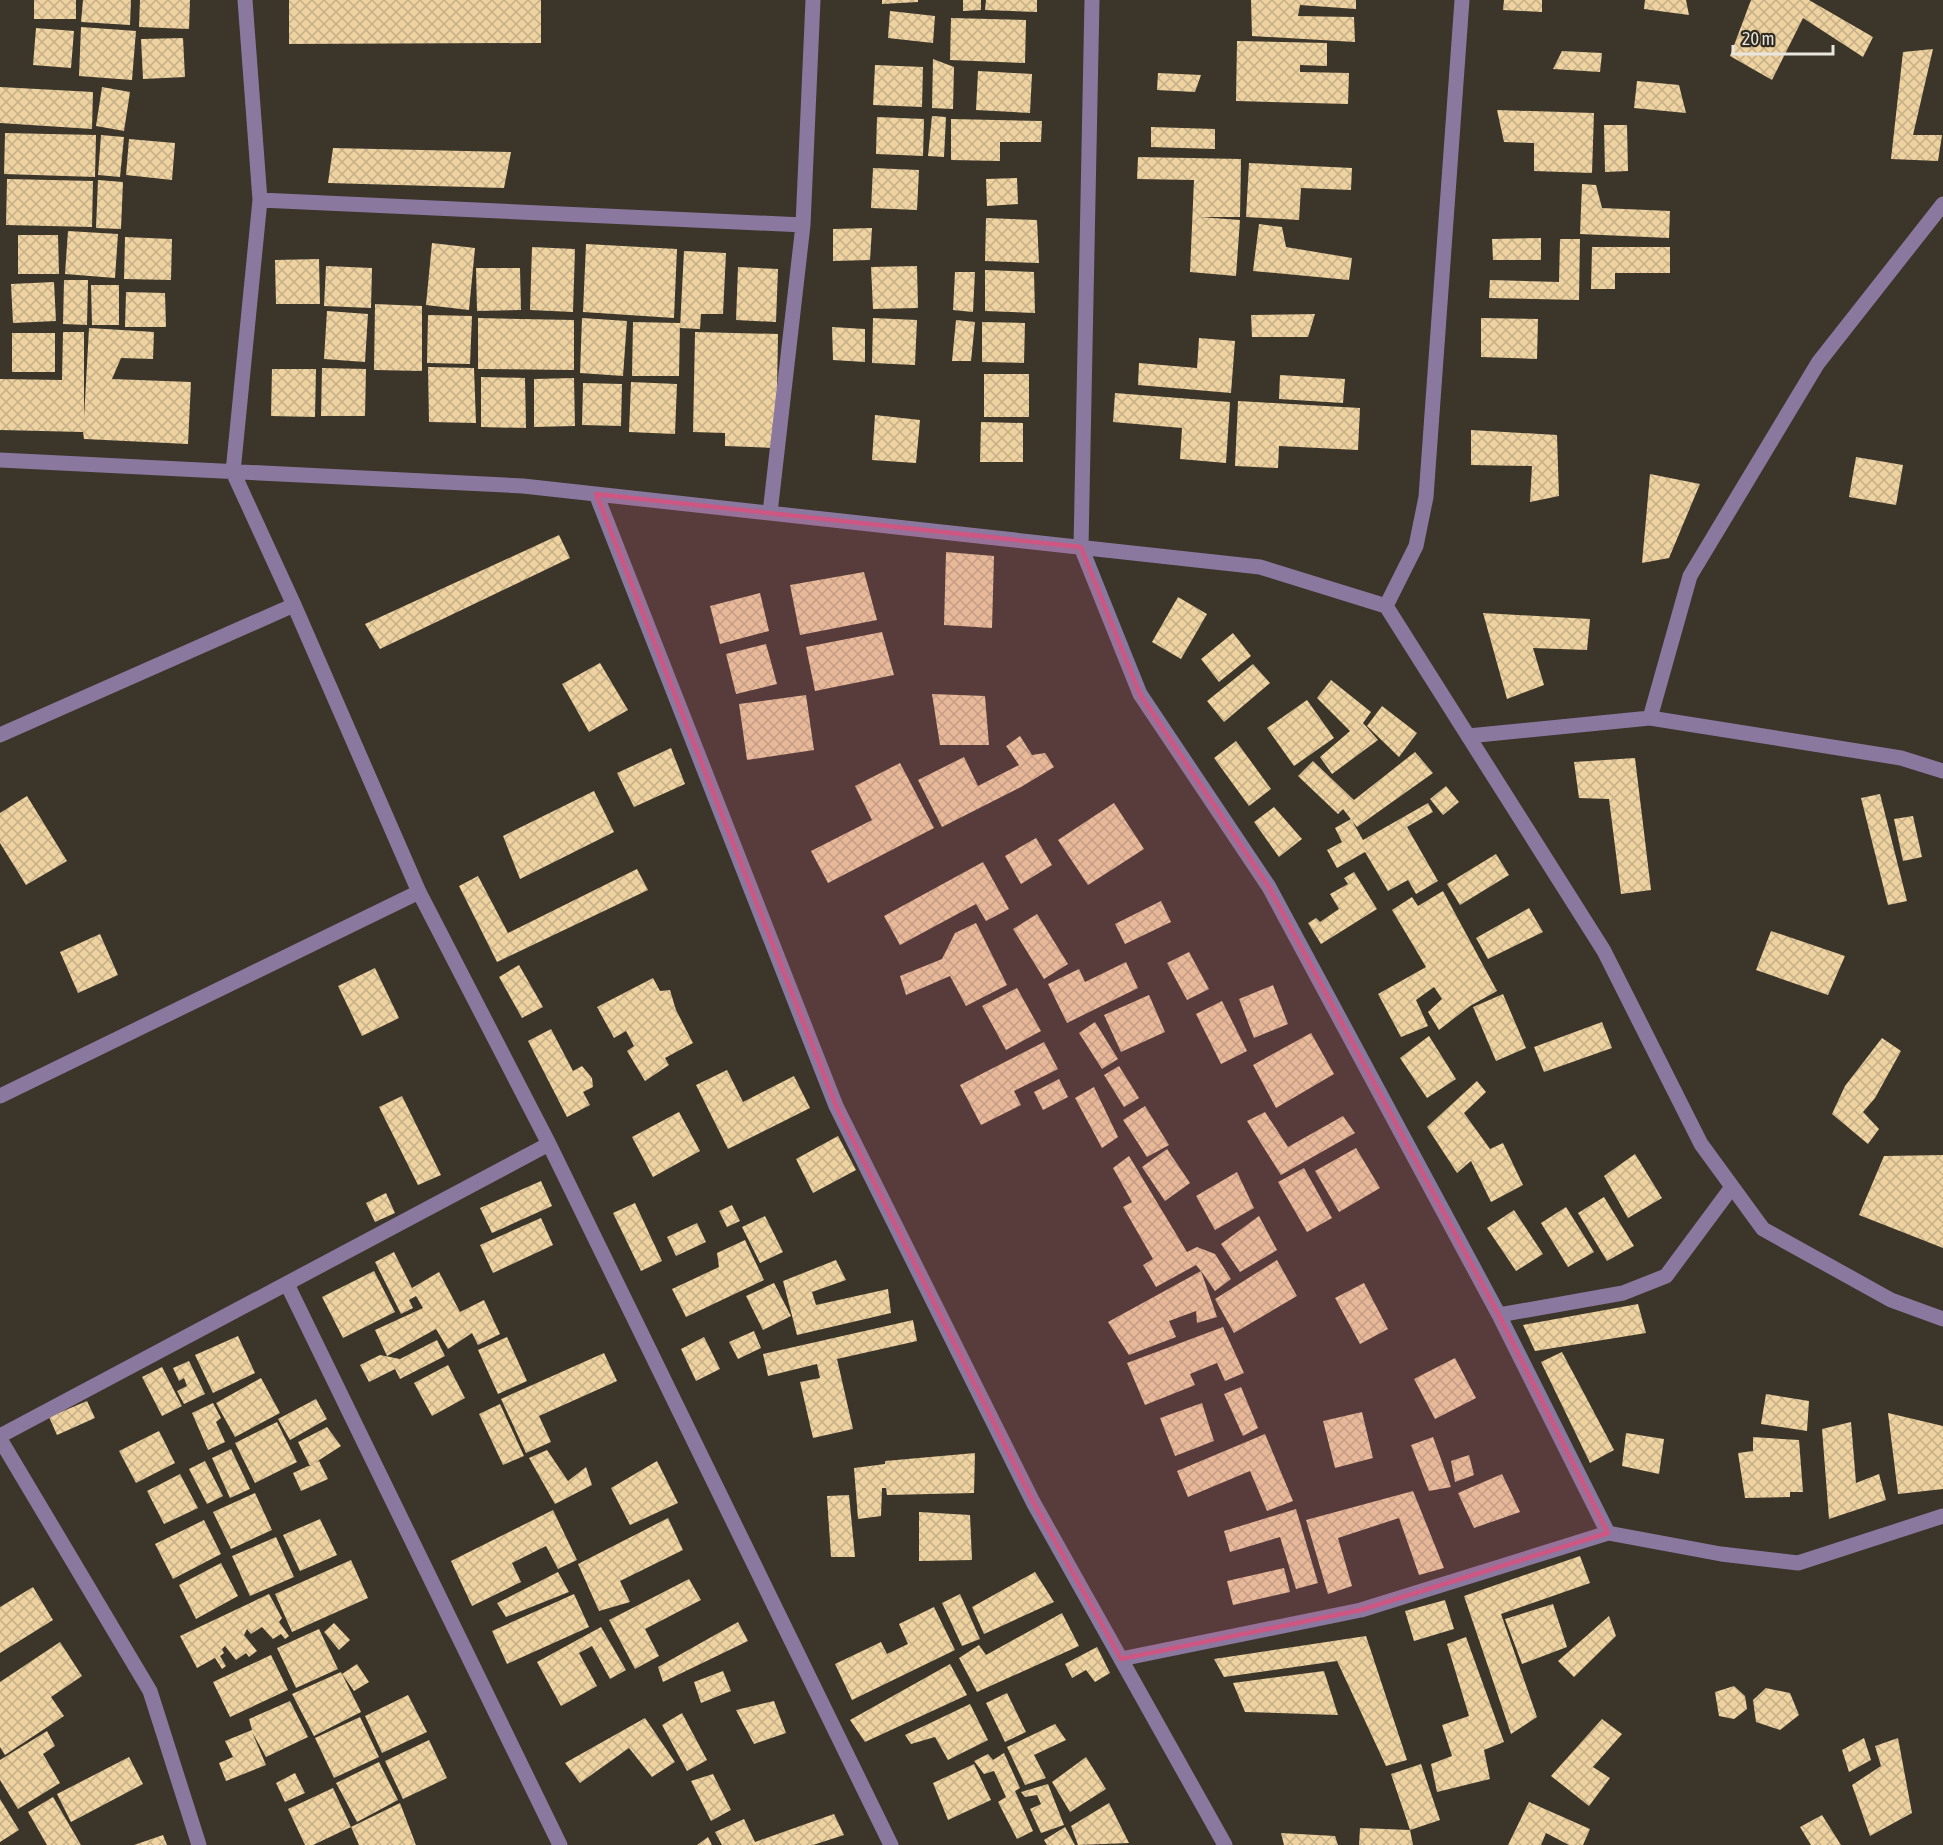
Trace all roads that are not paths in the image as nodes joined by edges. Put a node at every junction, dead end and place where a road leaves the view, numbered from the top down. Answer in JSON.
{"nodes":[{"id":1,"x":245,"y":0,"type":"edge"},
{"id":2,"x":813,"y":0,"type":"edge"},
{"id":3,"x":1092,"y":0,"type":"edge"},
{"id":4,"x":1462,"y":0,"type":"edge"},
{"id":5,"x":260,"y":200,"type":"junction"},
{"id":6,"x":1943,"y":204,"type":"edge"},
{"id":7,"x":803,"y":225,"type":"junction"},
{"id":8,"x":0,"y":460,"type":"edge"},
{"id":9,"x":233,"y":472,"type":"junction"},
{"id":10,"x":596,"y":494,"type":"junction"},
{"id":11,"x":770,"y":513,"type":"junction"},
{"id":12,"x":1081,"y":547,"type":"junction"},
{"id":13,"x":294,"y":605,"type":"junction"},
{"id":14,"x":1386,"y":606,"type":"junction"},
{"id":15,"x":1650,"y":718,"type":"junction"},
{"id":16,"x":0,"y":735,"type":"edge"},
{"id":17,"x":1468,"y":736,"type":"junction"},
{"id":18,"x":1943,"y":771,"type":"edge"},
{"id":19,"x":418,"y":892,"type":"junction"},
{"id":20,"x":0,"y":1096,"type":"edge"},
{"id":21,"x":549,"y":1144,"type":"junction"},
{"id":22,"x":1732,"y":1187,"type":"junction"},
{"id":23,"x":287,"y":1284,"type":"junction"},
{"id":24,"x":1499,"y":1315,"type":"junction"},
{"id":25,"x":1943,"y":1319,"type":"edge"},
{"id":26,"x":0,"y":1437,"type":"edge"},
{"id":27,"x":1943,"y":1516,"type":"edge"},
{"id":28,"x":1608,"y":1533,"type":"junction"},
{"id":29,"x":1121,"y":1659,"type":"junction"},
{"id":30,"x":199,"y":1845,"type":"edge"},
{"id":31,"x":560,"y":1845,"type":"edge"},
{"id":32,"x":891,"y":1845,"type":"edge"},
{"id":33,"x":1225,"y":1845,"type":"edge"}],
"edges":[{"from":1,"to":5,"type":"street"},
{"from":2,"to":7,"type":"street"},
{"from":3,"to":12,"type":"street"},
{"from":4,"to":14,"type":"street"},
{"from":5,"to":7,"type":"street"},
{"from":5,"to":9,"type":"street"},
{"from":6,"to":15,"type":"street"},
{"from":7,"to":11,"type":"street"},
{"from":8,"to":9,"type":"street"},
{"from":9,"to":10,"type":"street"},
{"from":9,"to":13,"type":"street"},
{"from":10,"to":11,"type":"street"},
{"from":10,"to":29,"type":"street"},
{"from":11,"to":12,"type":"street"},
{"from":12,"to":14,"type":"street"},
{"from":12,"to":24,"type":"street"},
{"from":13,"to":16,"type":"street"},
{"from":13,"to":19,"type":"street"},
{"from":14,"to":17,"type":"street"},
{"from":15,"to":17,"type":"street"},
{"from":15,"to":18,"type":"street"},
{"from":17,"to":22,"type":"street"},
{"from":19,"to":20,"type":"street"},
{"from":19,"to":21,"type":"street"},
{"from":21,"to":23,"type":"street"},
{"from":21,"to":32,"type":"street"},
{"from":22,"to":24,"type":"street"},
{"from":22,"to":25,"type":"street"},
{"from":23,"to":26,"type":"street"},
{"from":23,"to":31,"type":"street"},
{"from":24,"to":28,"type":"street"},
{"from":26,"to":30,"type":"street"},
{"from":27,"to":28,"type":"street"},
{"from":28,"to":29,"type":"street"},
{"from":29,"to":33,"type":"street"}]}
